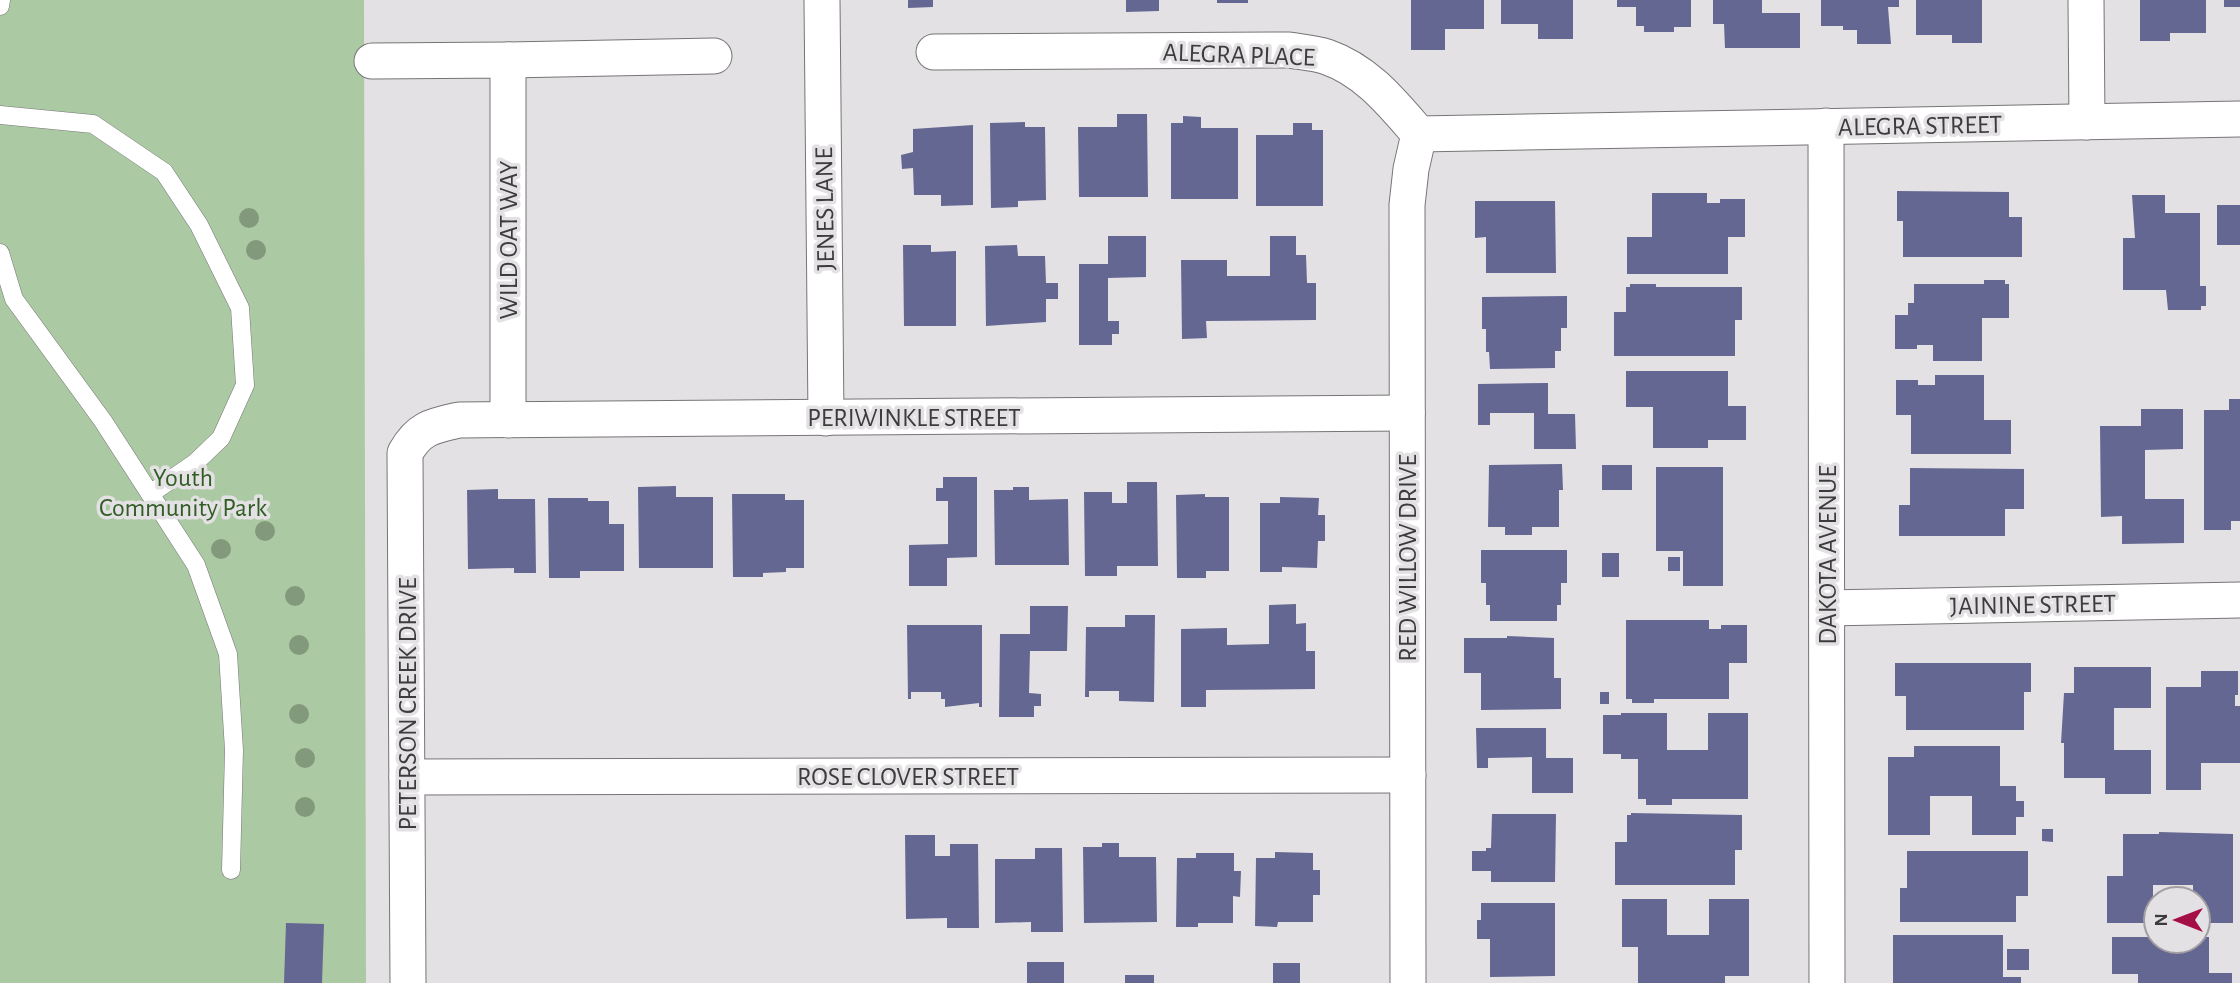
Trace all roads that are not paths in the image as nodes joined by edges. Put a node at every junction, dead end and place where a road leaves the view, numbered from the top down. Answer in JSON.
{"nodes":[{"id":1,"x":1,"y":0,"type":"edge"},
{"id":2,"x":822,"y":0,"type":"edge"},
{"id":3,"x":2086,"y":0,"type":"edge"},
{"id":4,"x":0,"y":6,"type":"edge"},
{"id":5,"x":934,"y":52,"type":"dead end"},
{"id":6,"x":714,"y":56,"type":"dead end"},
{"id":7,"x":508,"y":60,"type":"junction"},
{"id":8,"x":372,"y":61,"type":"dead end"},
{"id":9,"x":0,"y":115,"type":"edge"},
{"id":10,"x":2240,"y":119,"type":"edge"},
{"id":11,"x":2087,"y":122,"type":"junction"},
{"id":12,"x":1826,"y":126,"type":"junction"},
{"id":13,"x":1419,"y":134,"type":"junction"},
{"id":14,"x":0,"y":253,"type":"edge"},
{"id":15,"x":1407,"y":413,"type":"junction"},
{"id":16,"x":826,"y":418,"type":"junction"},
{"id":17,"x":508,"y":420,"type":"junction"},
{"id":18,"x":422,"y":431,"type":"joint"},
{"id":19,"x":150,"y":494,"type":"junction"},
{"id":20,"x":2240,"y":600,"type":"edge"},
{"id":21,"x":1827,"y":608,"type":"junction"},
{"id":22,"x":1408,"y":775,"type":"junction"},
{"id":23,"x":407,"y":777,"type":"junction"},
{"id":24,"x":231,"y":870,"type":"dead end"},
{"id":25,"x":408,"y":983,"type":"edge"},
{"id":26,"x":1408,"y":983,"type":"edge"},
{"id":27,"x":1827,"y":983,"type":"edge"}],
"edges":[{"from":1,"to":4,"type":"lane"},
{"from":2,"to":16,"type":"street","name":"JENES LANE"},
{"from":3,"to":11,"type":"street"},
{"from":5,"to":13,"type":"street","name":"ALEGRA PLACE"},
{"from":6,"to":7,"type":"street"},
{"from":7,"to":8,"type":"street"},
{"from":7,"to":17,"type":"street","name":"WILD OAT WAY"},
{"from":9,"to":19,"type":"lane"},
{"from":10,"to":11,"type":"street","name":"ALEGRA STREET"},
{"from":11,"to":12,"type":"street","name":"ALEGRA STREET"},
{"from":12,"to":13,"type":"street","name":"ALEGRA STREET"},
{"from":12,"to":21,"type":"street","name":"DAKOTA AVENUE"},
{"from":13,"to":15,"type":"street","name":"RED WILLOW DRIVE"},
{"from":14,"to":19,"type":"lane"},
{"from":15,"to":16,"type":"street","name":"PERIWINKLE STREET"},
{"from":15,"to":22,"type":"street","name":"RED WILLOW DRIVE"},
{"from":16,"to":17,"type":"street","name":"PERIWINKLE STREET"},
{"from":17,"to":18,"type":"street","name":"PERIWINKLE STREET"},
{"from":18,"to":23,"type":"street","name":"PETERSON CREEK DRIVE"},
{"from":19,"to":24,"type":"lane"},
{"from":20,"to":21,"type":"street","name":"JAININE STREET"},
{"from":21,"to":27,"type":"street","name":"DAKOTA AVENUE"},
{"from":22,"to":23,"type":"street","name":"ROSE CLOVER STREET"},
{"from":22,"to":26,"type":"street","name":"RED WILLOW DRIVE"},
{"from":23,"to":25,"type":"street","name":"PETERSON CREEK DRIVE"}]}
